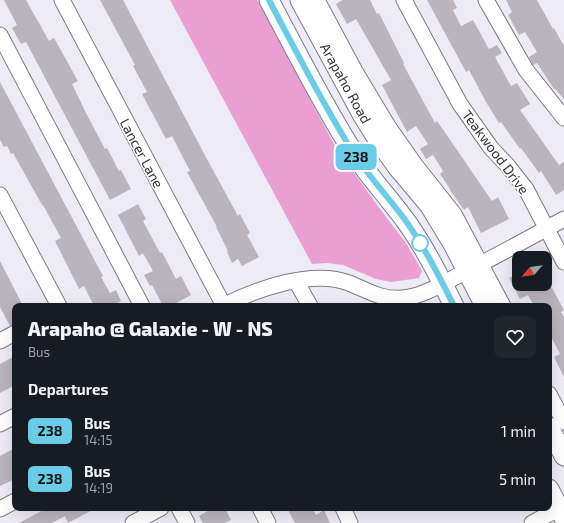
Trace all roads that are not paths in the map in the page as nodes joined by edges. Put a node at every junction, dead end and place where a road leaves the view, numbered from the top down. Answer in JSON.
{"nodes":[{"id":1,"x":62,"y":0,"type":"edge"},
{"id":2,"x":269,"y":0,"type":"edge"},
{"id":3,"x":300,"y":0,"type":"edge"},
{"id":4,"x":317,"y":0,"type":"edge"},
{"id":5,"x":404,"y":0,"type":"edge"},
{"id":6,"x":486,"y":0,"type":"edge"},
{"id":7,"x":0,"y":35,"type":"edge"},
{"id":8,"x":564,"y":118,"type":"edge"},
{"id":9,"x":0,"y":195,"type":"edge"},
{"id":10,"x":564,"y":219,"type":"edge"},
{"id":11,"x":546,"y":228,"type":"junction"},
{"id":12,"x":564,"y":262,"type":"edge"},
{"id":13,"x":474,"y":268,"type":"junction"},
{"id":14,"x":296,"y":281,"type":"junction"},
{"id":15,"x":443,"y":283,"type":"junction"},
{"id":16,"x":370,"y":300,"type":"edge"},
{"id":17,"x":57,"y":303,"type":"edge"},
{"id":18,"x":140,"y":303,"type":"edge"},
{"id":19,"x":222,"y":303,"type":"edge"},
{"id":20,"x":231,"y":303,"type":"edge"},
{"id":21,"x":308,"y":303,"type":"edge"},
{"id":22,"x":453,"y":303,"type":"edge"},
{"id":23,"x":484,"y":303,"type":"edge"},
{"id":24,"x":501,"y":303,"type":"edge"},
{"id":25,"x":12,"y":335,"type":"edge"},
{"id":26,"x":0,"y":341,"type":"edge"},
{"id":27,"x":552,"y":400,"type":"edge"},
{"id":28,"x":12,"y":418,"type":"edge"},
{"id":29,"x":564,"y":422,"type":"edge"},
{"id":30,"x":0,"y":424,"type":"edge"},
{"id":31,"x":552,"y":434,"type":"edge"},
{"id":32,"x":564,"y":456,"type":"edge"},
{"id":33,"x":12,"y":503,"type":"edge"},
{"id":34,"x":0,"y":509,"type":"edge"},
{"id":35,"x":155,"y":511,"type":"edge"},
{"id":36,"x":181,"y":511,"type":"edge"},
{"id":37,"x":262,"y":511,"type":"edge"},
{"id":38,"x":344,"y":511,"type":"edge"},
{"id":39,"x":553,"y":513,"type":"edge"},
{"id":40,"x":133,"y":523,"type":"edge"},
{"id":41,"x":187,"y":523,"type":"edge"},
{"id":42,"x":268,"y":523,"type":"edge"},
{"id":43,"x":350,"y":523,"type":"edge"},
{"id":44,"x":532,"y":523,"type":"edge"}],
"edges":[{"from":1,"to":19,"type":"street","name":"Lancer Lane"},
{"from":2,"to":15,"type":"main road","name":"Arapaho Road"},
{"from":3,"to":13,"type":"main road","name":"Arapaho Road"},
{"from":4,"to":13,"type":"street"},
{"from":5,"to":11,"type":"street","name":"Teakwood Drive"},
{"from":6,"to":8,"type":"street"},
{"from":7,"to":18,"type":"street"},
{"from":9,"to":17,"type":"street"},
{"from":10,"to":11,"type":"street"},
{"from":11,"to":12,"type":"street","name":"Teakwood Drive"},
{"from":11,"to":13,"type":"street"},
{"from":13,"to":15,"type":"street"},
{"from":13,"to":23,"type":"main road","name":"Arapaho Road"},
{"from":13,"to":24,"type":"street"},
{"from":14,"to":16,"type":"street"},
{"from":14,"to":20,"type":"street"},
{"from":14,"to":21,"type":"street"},
{"from":15,"to":16,"type":"street"},
{"from":15,"to":22,"type":"main road","name":"Arapaho Road"},
{"from":25,"to":26,"type":"street"},
{"from":27,"to":29,"type":"street"},
{"from":28,"to":30,"type":"street"},
{"from":31,"to":32,"type":"main road"},
{"from":33,"to":34,"type":"street"},
{"from":35,"to":40,"type":"street"},
{"from":36,"to":41,"type":"street"},
{"from":37,"to":42,"type":"street"},
{"from":38,"to":43,"type":"street"},
{"from":39,"to":44,"type":"street"}]}
